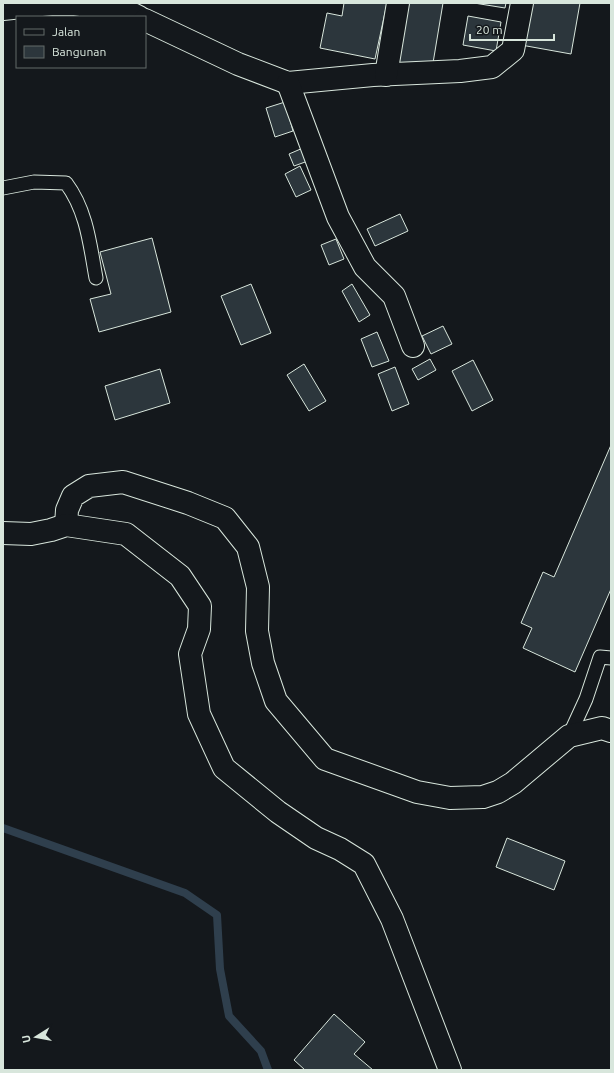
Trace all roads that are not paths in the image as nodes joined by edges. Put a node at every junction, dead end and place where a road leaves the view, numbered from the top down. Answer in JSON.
{"nodes":[{"id":1,"x":398,"y":3,"type":"edge"},
{"id":2,"x":522,"y":3,"type":"edge"},
{"id":3,"x":3,"y":9,"type":"edge"},
{"id":4,"x":137,"y":16,"type":"edge"},
{"id":5,"x":146,"y":20,"type":"edge"},
{"id":6,"x":386,"y":75,"type":"junction"},
{"id":7,"x":288,"y":83,"type":"junction"},
{"id":8,"x":3,"y":188,"type":"edge"},
{"id":9,"x":96,"y":278,"type":"dead end"},
{"id":10,"x":413,"y":346,"type":"dead end"},
{"id":11,"x":66,"y":525,"type":"junction"},
{"id":12,"x":3,"y":533,"type":"edge"},
{"id":13,"x":611,"y":658,"type":"edge"},
{"id":14,"x":611,"y":731,"type":"edge"},
{"id":15,"x":569,"y":736,"type":"junction"},
{"id":16,"x":450,"y":1070,"type":"edge"}],
"edges":[{"from":1,"to":6,"type":"street"},
{"from":2,"to":6,"type":"street"},
{"from":3,"to":4,"type":"street"},
{"from":5,"to":7,"type":"street"},
{"from":6,"to":7,"type":"street"},
{"from":7,"to":10,"type":"street"},
{"from":8,"to":9,"type":"lane"},
{"from":11,"to":12,"type":"street"},
{"from":11,"to":15,"type":"street"},
{"from":11,"to":16,"type":"street"},
{"from":13,"to":15,"type":"lane"},
{"from":14,"to":15,"type":"street"}]}
